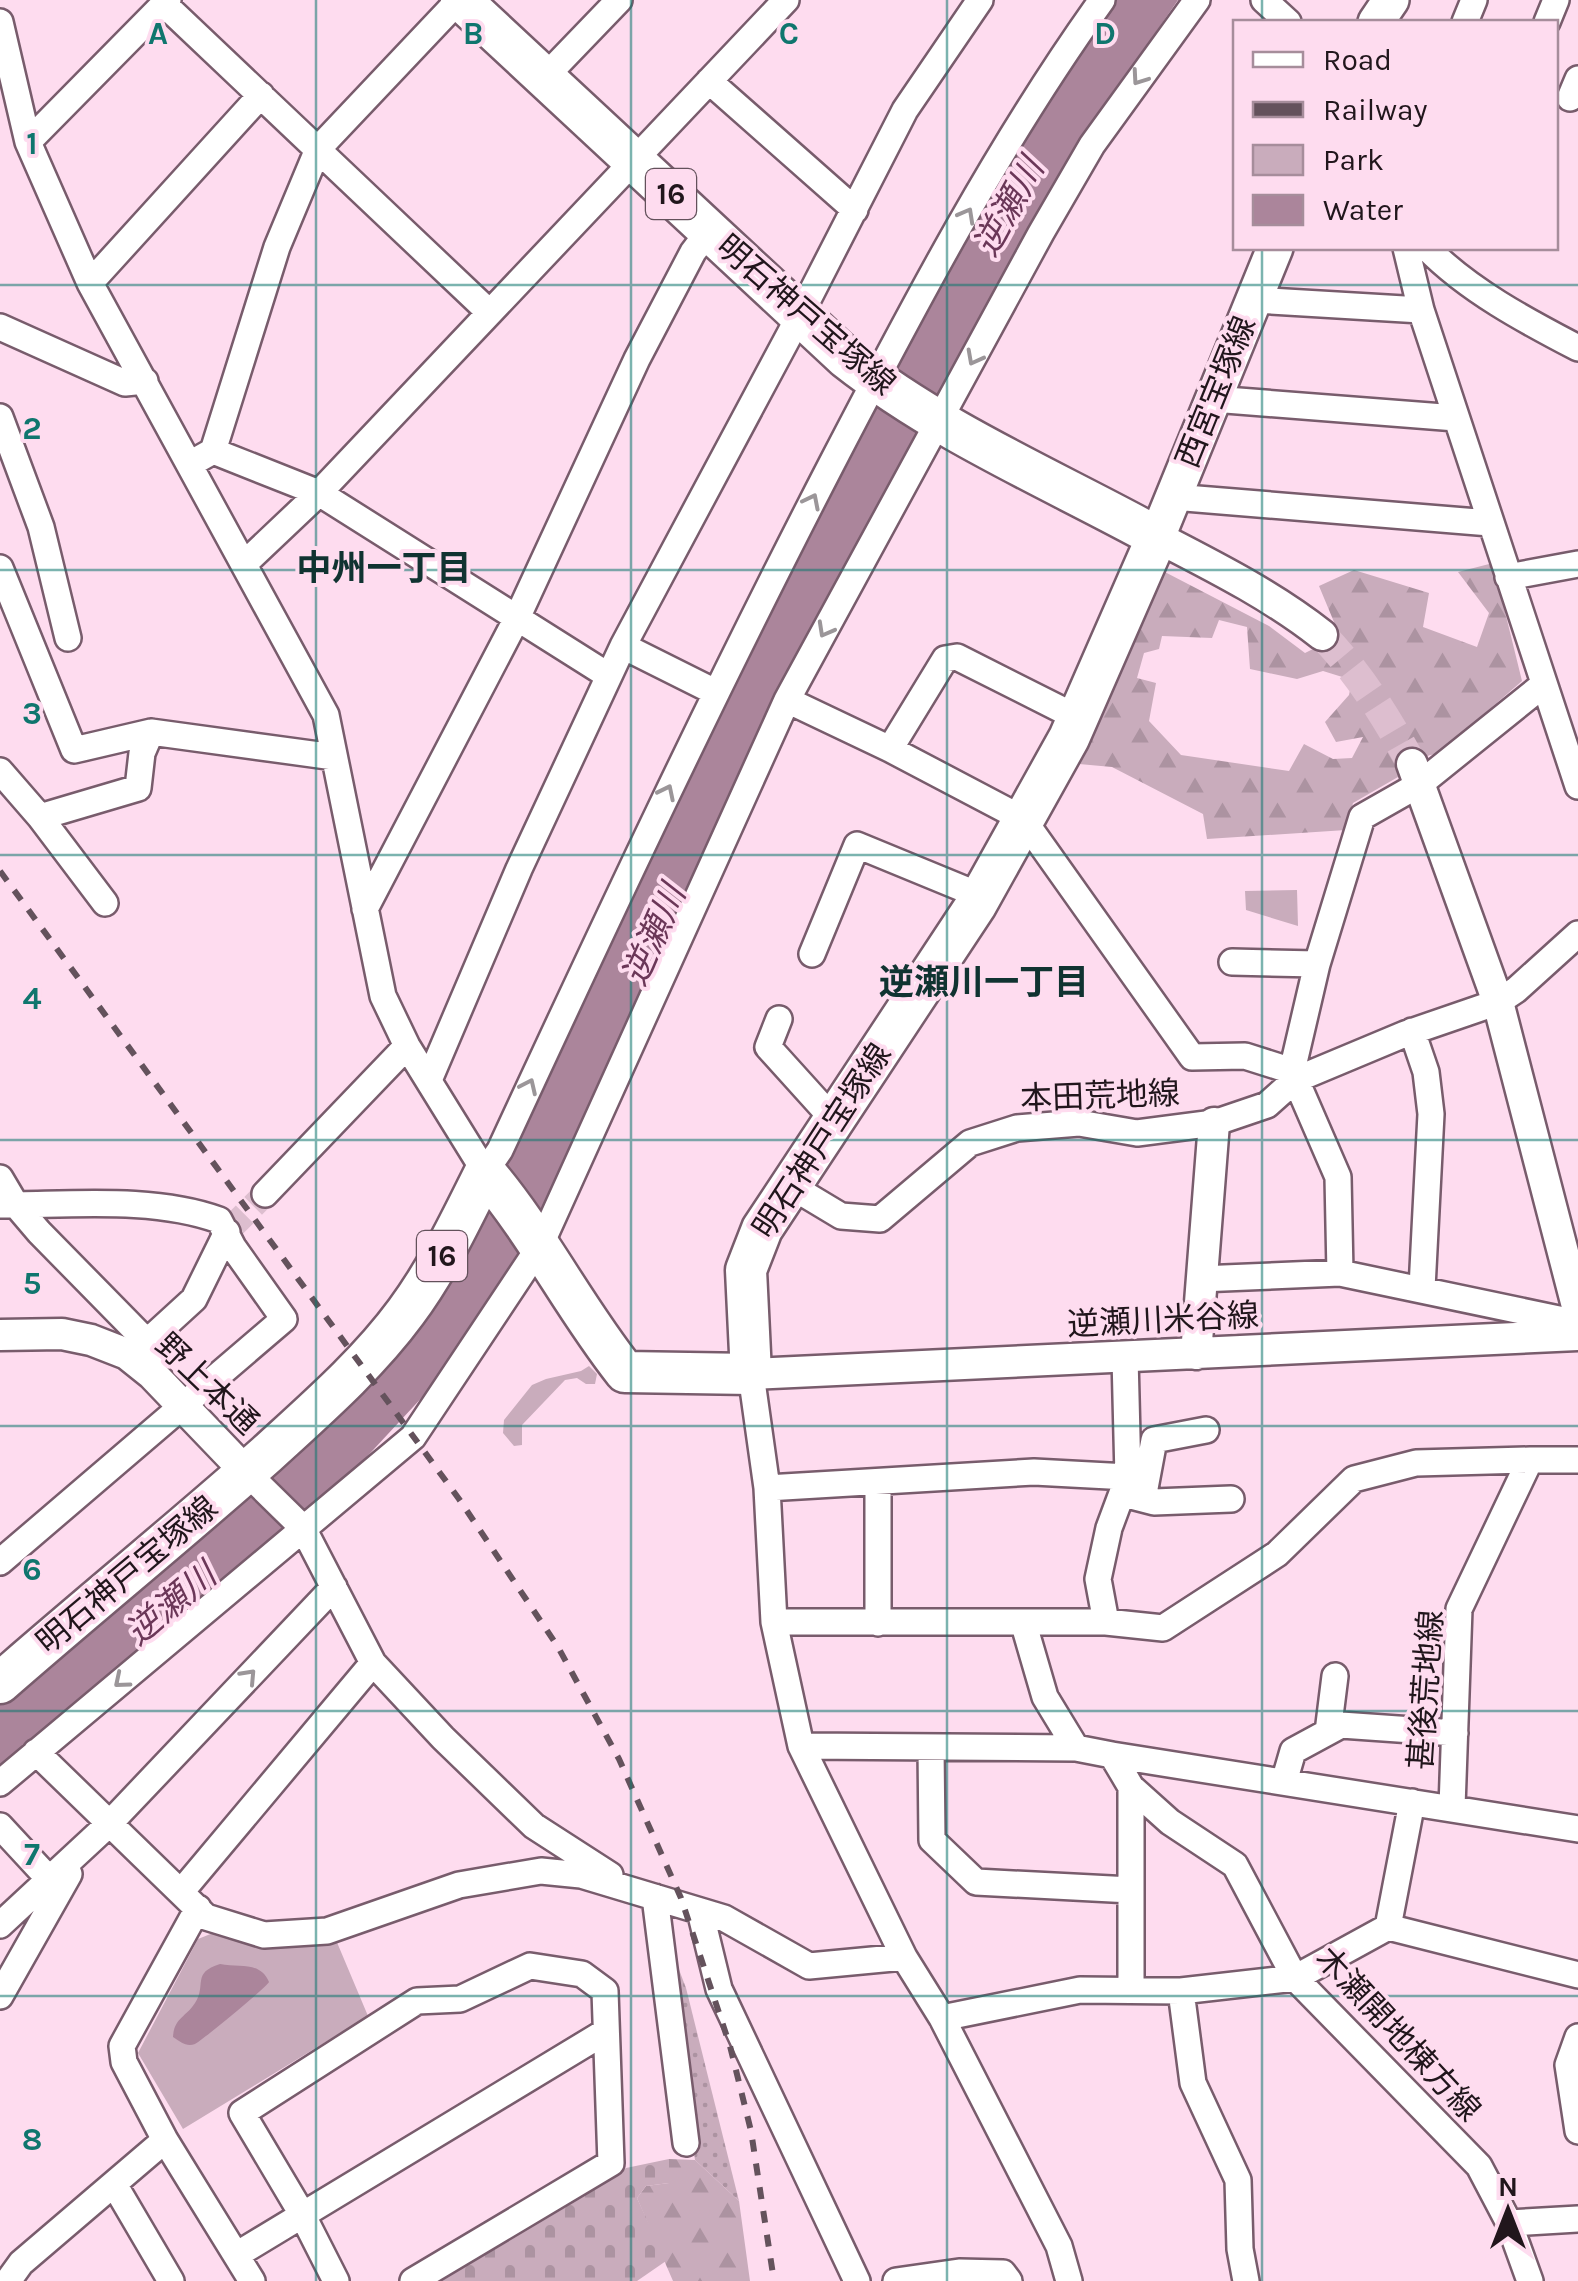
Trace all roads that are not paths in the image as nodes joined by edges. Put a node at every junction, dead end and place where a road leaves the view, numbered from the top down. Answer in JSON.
{"nodes":[{"id":1,"x":10,"y":0,"type":"edge"},
{"id":2,"x":460,"y":0,"type":"edge"},
{"id":3,"x":619,"y":0,"type":"edge"},
{"id":4,"x":786,"y":0,"type":"edge"},
{"id":5,"x":980,"y":0,"type":"edge"},
{"id":6,"x":1102,"y":0,"type":"edge"},
{"id":7,"x":1197,"y":0,"type":"edge"},
{"id":8,"x":1264,"y":0,"type":"edge"},
{"id":9,"x":166,"y":2,"type":"edge"},
{"id":10,"x":0,"y":11,"type":"edge"},
{"id":11,"x":1286,"y":20,"type":"edge"},
{"id":12,"x":0,"y":22,"type":"edge"},
{"id":13,"x":544,"y":78,"type":"junction"},
{"id":14,"x":709,"y":81,"type":"junction"},
{"id":15,"x":261,"y":96,"type":"junction"},
{"id":16,"x":28,"y":142,"type":"junction"},
{"id":17,"x":318,"y":149,"type":"junction"},
{"id":18,"x":636,"y":160,"type":"junction"},
{"id":19,"x":855,"y":210,"type":"junction"},
{"id":20,"x":709,"y":231,"type":"junction"},
{"id":21,"x":1274,"y":250,"type":"edge"},
{"id":22,"x":1406,"y":250,"type":"edge"},
{"id":23,"x":1429,"y":250,"type":"edge"},
{"id":24,"x":90,"y":283,"type":"junction"},
{"id":25,"x":1254,"y":300,"type":"junction"},
{"id":26,"x":1421,"y":310,"type":"junction"},
{"id":27,"x":489,"y":312,"type":"junction"},
{"id":28,"x":800,"y":315,"type":"junction"},
{"id":29,"x":0,"y":327,"type":"edge"},
{"id":30,"x":1578,"y":348,"type":"edge"},
{"id":31,"x":145,"y":382,"type":"junction"},
{"id":32,"x":879,"y":383,"type":"junction"},
{"id":33,"x":1213,"y":399,"type":"junction"},
{"id":34,"x":0,"y":417,"type":"edge"},
{"id":35,"x":1456,"y":418,"type":"junction"},
{"id":36,"x":935,"y":419,"type":"junction"},
{"id":37,"x":213,"y":451,"type":"junction"},
{"id":38,"x":8,"y":463,"type":"edge"},
{"id":39,"x":190,"y":464,"type":"junction"},
{"id":40,"x":319,"y":493,"type":"junction"},
{"id":41,"x":1173,"y":497,"type":"junction"},
{"id":42,"x":1490,"y":523,"type":"junction"},
{"id":43,"x":1158,"y":537,"type":"junction"},
{"id":44,"x":244,"y":564,"type":"junction"},
{"id":45,"x":1578,"y":564,"type":"edge"},
{"id":46,"x":0,"y":568,"type":"edge"},
{"id":47,"x":1508,"y":577,"type":"junction"},
{"id":48,"x":517,"y":618,"type":"junction"},
{"id":49,"x":1322,"y":635,"type":"tunnel mouth"},
{"id":50,"x":68,"y":638,"type":"dead end"},
{"id":51,"x":622,"y":646,"type":"junction"},
{"id":52,"x":609,"y":676,"type":"junction"},
{"id":53,"x":1543,"y":685,"type":"junction"},
{"id":54,"x":715,"y":692,"type":"junction"},
{"id":55,"x":787,"y":700,"type":"junction"},
{"id":56,"x":1078,"y":718,"type":"junction"},
{"id":57,"x":151,"y":732,"type":"junction"},
{"id":58,"x":890,"y":749,"type":"junction"},
{"id":59,"x":334,"y":757,"type":"junction"},
{"id":60,"x":0,"y":771,"type":"edge"},
{"id":61,"x":1416,"y":774,"type":"junction"},
{"id":62,"x":1578,"y":786,"type":"edge"},
{"id":63,"x":40,"y":817,"type":"junction"},
{"id":64,"x":1023,"y":819,"type":"junction"},
{"id":65,"x":980,"y":896,"type":"junction"},
{"id":66,"x":105,"y":902,"type":"dead end"},
{"id":67,"x":365,"y":910,"type":"junction"},
{"id":68,"x":1578,"y":934,"type":"edge"},
{"id":69,"x":812,"y":954,"type":"dead end"},
{"id":70,"x":1232,"y":962,"type":"dead end"},
{"id":71,"x":1316,"y":964,"type":"junction"},
{"id":72,"x":1498,"y":1002,"type":"junction"},
{"id":73,"x":780,"y":1019,"type":"dead end"},
{"id":74,"x":1412,"y":1031,"type":"junction"},
{"id":75,"x":407,"y":1046,"type":"junction"},
{"id":76,"x":1294,"y":1075,"type":"junction"},
{"id":77,"x":430,"y":1080,"type":"junction"},
{"id":78,"x":834,"y":1120,"type":"junction"},
{"id":79,"x":1214,"y":1124,"type":"junction"},
{"id":80,"x":0,"y":1178,"type":"edge"},
{"id":81,"x":490,"y":1179,"type":"junction"},
{"id":82,"x":790,"y":1186,"type":"junction"},
{"id":83,"x":265,"y":1194,"type":"tunnel mouth"},
{"id":84,"x":8,"y":1205,"type":"edge"},
{"id":85,"x":1567,"y":1220,"type":"edge"},
{"id":86,"x":228,"y":1232,"type":"junction"},
{"id":87,"x":536,"y":1241,"type":"junction"},
{"id":88,"x":1340,"y":1273,"type":"junction"},
{"id":89,"x":1200,"y":1279,"type":"junction"},
{"id":90,"x":1422,"y":1288,"type":"junction"},
{"id":91,"x":1578,"y":1310,"type":"edge"},
{"id":92,"x":1578,"y":1323,"type":"edge"},
{"id":93,"x":0,"y":1335,"type":"edge"},
{"id":94,"x":1578,"y":1335,"type":"edge"},
{"id":95,"x":147,"y":1342,"type":"junction"},
{"id":96,"x":1196,"y":1354,"type":"junction"},
{"id":97,"x":1126,"y":1357,"type":"junction"},
{"id":98,"x":152,"y":1374,"type":"junction"},
{"id":99,"x":751,"y":1374,"type":"junction"},
{"id":100,"x":182,"y":1407,"type":"junction"},
{"id":101,"x":1206,"y":1430,"type":"dead end"},
{"id":102,"x":1530,"y":1460,"type":"junction"},
{"id":103,"x":1578,"y":1460,"type":"edge"},
{"id":104,"x":249,"y":1475,"type":"junction"},
{"id":105,"x":878,"y":1482,"type":"junction"},
{"id":106,"x":767,"y":1488,"type":"junction"},
{"id":107,"x":1131,"y":1490,"type":"junction"},
{"id":108,"x":1231,"y":1499,"type":"dead end"},
{"id":109,"x":298,"y":1524,"type":"junction"},
{"id":110,"x":0,"y":1562,"type":"edge"},
{"id":111,"x":334,"y":1587,"type":"junction"},
{"id":112,"x":774,"y":1622,"type":"junction"},
{"id":113,"x":1106,"y":1622,"type":"junction"},
{"id":114,"x":878,"y":1623,"type":"junction"},
{"id":115,"x":1024,"y":1624,"type":"junction"},
{"id":116,"x":373,"y":1662,"type":"junction"},
{"id":117,"x":1334,"y":1676,"type":"dead end"},
{"id":118,"x":0,"y":1683,"type":"edge"},
{"id":119,"x":1328,"y":1732,"type":"junction"},
{"id":120,"x":1455,"y":1733,"type":"junction"},
{"id":121,"x":801,"y":1746,"type":"junction"},
{"id":122,"x":931,"y":1746,"type":"junction"},
{"id":123,"x":1076,"y":1748,"type":"junction"},
{"id":124,"x":36,"y":1752,"type":"junction"},
{"id":125,"x":1112,"y":1755,"type":"junction"},
{"id":126,"x":1284,"y":1782,"type":"junction"},
{"id":127,"x":0,"y":1783,"type":"edge"},
{"id":128,"x":1131,"y":1788,"type":"junction"},
{"id":129,"x":1412,"y":1802,"type":"junction"},
{"id":130,"x":1452,"y":1808,"type":"junction"},
{"id":131,"x":110,"y":1823,"type":"junction"},
{"id":132,"x":0,"y":1826,"type":"edge"},
{"id":133,"x":1578,"y":1830,"type":"edge"},
{"id":134,"x":71,"y":1862,"type":"junction"},
{"id":135,"x":50,"y":1880,"type":"junction"},
{"id":136,"x":624,"y":1888,"type":"junction"},
{"id":137,"x":1131,"y":1890,"type":"junction"},
{"id":138,"x":654,"y":1897,"type":"junction"},
{"id":139,"x":189,"y":1900,"type":"junction"},
{"id":140,"x":700,"y":1911,"type":"junction"},
{"id":141,"x":0,"y":1924,"type":"edge"},
{"id":142,"x":1388,"y":1927,"type":"junction"},
{"id":143,"x":904,"y":1957,"type":"junction"},
{"id":144,"x":1578,"y":1975,"type":"edge"},
{"id":145,"x":1295,"y":1978,"type":"junction"},
{"id":146,"x":1132,"y":1990,"type":"junction"},
{"id":147,"x":1181,"y":1991,"type":"junction"},
{"id":148,"x":0,"y":1996,"type":"edge"},
{"id":149,"x":942,"y":2018,"type":"junction"},
{"id":150,"x":604,"y":2032,"type":"junction"},
{"id":151,"x":1578,"y":2037,"type":"edge"},
{"id":152,"x":1578,"y":2131,"type":"edge"},
{"id":153,"x":165,"y":2140,"type":"junction"},
{"id":154,"x":686,"y":2142,"type":"dead end"},
{"id":155,"x":114,"y":2184,"type":"junction"},
{"id":156,"x":302,"y":2214,"type":"junction"},
{"id":157,"x":1578,"y":2220,"type":"edge"},
{"id":158,"x":1509,"y":2223,"type":"junction"},
{"id":159,"x":238,"y":2254,"type":"junction"},
{"id":160,"x":162,"y":2277,"type":"edge"},
{"id":161,"x":8,"y":2281,"type":"edge"},
{"id":162,"x":252,"y":2281,"type":"edge"},
{"id":163,"x":336,"y":2281,"type":"edge"},
{"id":164,"x":413,"y":2281,"type":"edge"},
{"id":165,"x":857,"y":2281,"type":"edge"},
{"id":166,"x":896,"y":2281,"type":"edge"},
{"id":167,"x":1010,"y":2281,"type":"edge"},
{"id":168,"x":1069,"y":2281,"type":"edge"},
{"id":169,"x":1246,"y":2281,"type":"edge"},
{"id":170,"x":1530,"y":2281,"type":"edge"}],
"edges":[{"from":1,"to":10,"type":"street"},
{"from":2,"to":13,"type":"main road","name":"明石神戸宝塚線","number":"16"},
{"from":2,"to":17,"type":"street"},
{"from":3,"to":13,"type":"street"},
{"from":4,"to":14,"type":"street"},
{"from":5,"to":19,"type":"street"},
{"from":32,"to":6,"type":"street","one_way":true},
{"from":7,"to":36,"type":"street","one_way":true},
{"from":8,"to":11,"type":"street"},
{"from":9,"to":15,"type":"street"},
{"from":9,"to":16,"type":"street"},
{"from":12,"to":16,"type":"street"},
{"from":13,"to":18,"type":"main road","name":"明石神戸宝塚線","number":"16"},
{"from":14,"to":18,"type":"street"},
{"from":14,"to":19,"type":"street"},
{"from":15,"to":17,"type":"street"},
{"from":15,"to":24,"type":"street"},
{"from":16,"to":24,"type":"street"},
{"from":17,"to":27,"type":"street"},
{"from":17,"to":37,"type":"street"},
{"from":18,"to":20,"type":"main road","name":"明石神戸宝塚線","number":"16"},
{"from":18,"to":27,"type":"street"},
{"from":19,"to":28,"type":"street"},
{"from":20,"to":28,"type":"main road","name":"明石神戸宝塚線","number":"16"},
{"from":20,"to":48,"type":"street"},
{"from":21,"to":25,"type":"main road","name":"西宮宝塚線"},
{"from":22,"to":26,"type":"street"},
{"from":23,"to":30,"type":"street"},
{"from":24,"to":31,"type":"street"},
{"from":25,"to":26,"type":"street"},
{"from":25,"to":33,"type":"main road","name":"西宮宝塚線"},
{"from":26,"to":35,"type":"street"},
{"from":27,"to":40,"type":"street"},
{"from":28,"to":32,"type":"main road","name":"明石神戸宝塚線","number":"16"},
{"from":28,"to":51,"type":"street"},
{"from":29,"to":31,"type":"street"},
{"from":31,"to":39,"type":"street"},
{"from":32,"to":36,"type":"main road","name":"明石神戸宝塚線","number":"16"},
{"from":54,"to":32,"type":"street","one_way":true},
{"from":33,"to":35,"type":"street"},
{"from":33,"to":41,"type":"main road","name":"西宮宝塚線"},
{"from":34,"to":38,"type":"street"},
{"from":35,"to":42,"type":"street"},
{"from":36,"to":43,"type":"main road","name":"明石神戸宝塚線","number":"16"},
{"from":36,"to":55,"type":"street","one_way":true},
{"from":37,"to":39,"type":"street"},
{"from":37,"to":40,"type":"street"},
{"from":38,"to":50,"type":"street"},
{"from":39,"to":44,"type":"street"},
{"from":40,"to":44,"type":"street"},
{"from":40,"to":48,"type":"street"},
{"from":41,"to":42,"type":"street"},
{"from":41,"to":43,"type":"main road","name":"西宮宝塚線"},
{"from":42,"to":47,"type":"street"},
{"from":43,"to":49,"type":"street"},
{"from":43,"to":56,"type":"main road","name":"明石神戸宝塚線"},
{"from":44,"to":59,"type":"street"},
{"from":45,"to":47,"type":"street"},
{"from":46,"to":57,"type":"street"},
{"from":47,"to":53,"type":"street"},
{"from":48,"to":52,"type":"street"},
{"from":48,"to":67,"type":"street"},
{"from":51,"to":52,"type":"street"},
{"from":51,"to":54,"type":"street"},
{"from":52,"to":77,"type":"street"},
{"from":53,"to":61,"type":"street"},
{"from":53,"to":62,"type":"street"},
{"from":81,"to":54,"type":"street","one_way":true},
{"from":55,"to":58,"type":"street"},
{"from":55,"to":87,"type":"street"},
{"from":56,"to":58,"type":"street"},
{"from":56,"to":64,"type":"main road","name":"明石神戸宝塚線"},
{"from":57,"to":59,"type":"street"},
{"from":57,"to":63,"type":"street"},
{"from":58,"to":64,"type":"street"},
{"from":59,"to":67,"type":"street"},
{"from":60,"to":63,"type":"street"},
{"from":61,"to":71,"type":"street"},
{"from":61,"to":72,"type":"street"},
{"from":63,"to":66,"type":"street"},
{"from":64,"to":65,"type":"main road","name":"明石神戸宝塚線"},
{"from":64,"to":76,"type":"street"},
{"from":65,"to":69,"type":"street"},
{"from":65,"to":78,"type":"main road","name":"明石神戸宝塚線"},
{"from":67,"to":75,"type":"street"},
{"from":68,"to":72,"type":"street","name":"本田荒地線"},
{"from":70,"to":71,"type":"street"},
{"from":71,"to":76,"type":"street"},
{"from":72,"to":74,"type":"street","name":"本田荒地線"},
{"from":72,"to":85,"type":"street"},
{"from":73,"to":78,"type":"street"},
{"from":74,"to":76,"type":"street","name":"本田荒地線"},
{"from":74,"to":90,"type":"street"},
{"from":75,"to":77,"type":"street"},
{"from":75,"to":83,"type":"street"},
{"from":76,"to":79,"type":"street","name":"本田荒地線"},
{"from":76,"to":88,"type":"street"},
{"from":77,"to":81,"type":"street"},
{"from":78,"to":82,"type":"main road","name":"明石神戸宝塚線"},
{"from":79,"to":82,"type":"street","name":"本田荒地線"},
{"from":79,"to":89,"type":"street"},
{"from":80,"to":84,"type":"street"},
{"from":81,"to":87,"type":"main road"},
{"from":81,"to":104,"type":"main road","name":"明石神戸宝塚線","number":"16"},
{"from":82,"to":99,"type":"main road","name":"明石神戸宝塚線"},
{"from":84,"to":86,"type":"street"},
{"from":84,"to":95,"type":"street"},
{"from":85,"to":91,"type":"street"},
{"from":86,"to":95,"type":"street"},
{"from":86,"to":100,"type":"street"},
{"from":87,"to":99,"type":"main road"},
{"from":87,"to":109,"type":"street"},
{"from":88,"to":89,"type":"street"},
{"from":88,"to":90,"type":"street"},
{"from":89,"to":96,"type":"street"},
{"from":90,"to":92,"type":"street"},
{"from":93,"to":98,"type":"street","name":"野上本通"},
{"from":94,"to":96,"type":"street","name":"逆瀬川米谷線"},
{"from":95,"to":98,"type":"street"},
{"from":96,"to":97,"type":"street","name":"逆瀬川米谷線"},
{"from":97,"to":99,"type":"street","name":"逆瀬川米谷線"},
{"from":97,"to":107,"type":"street"},
{"from":98,"to":100,"type":"street","name":"野上本通"},
{"from":99,"to":106,"type":"street"},
{"from":100,"to":104,"type":"street","name":"野上本通"},
{"from":100,"to":110,"type":"street"},
{"from":101,"to":107,"type":"street"},
{"from":102,"to":103,"type":"street"},
{"from":102,"to":113,"type":"street"},
{"from":102,"to":120,"type":"street","name":"甚後荒地線"},
{"from":104,"to":109,"type":"street"},
{"from":104,"to":118,"type":"main road","name":"明石神戸宝塚線","number":"16"},
{"from":105,"to":106,"type":"street"},
{"from":105,"to":107,"type":"street"},
{"from":105,"to":114,"type":"street"},
{"from":106,"to":112,"type":"street"},
{"from":107,"to":108,"type":"street"},
{"from":107,"to":113,"type":"street"},
{"from":109,"to":111,"type":"street"},
{"from":109,"to":124,"type":"street","one_way":true},
{"from":111,"to":116,"type":"street"},
{"from":131,"to":111,"type":"street","one_way":true},
{"from":112,"to":114,"type":"street"},
{"from":112,"to":121,"type":"street"},
{"from":113,"to":115,"type":"street"},
{"from":114,"to":115,"type":"street"},
{"from":115,"to":123,"type":"street"},
{"from":116,"to":136,"type":"street"},
{"from":116,"to":139,"type":"street"},
{"from":117,"to":119,"type":"street"},
{"from":119,"to":120,"type":"street"},
{"from":119,"to":126,"type":"street"},
{"from":120,"to":130,"type":"street","name":"甚後荒地線"},
{"from":121,"to":122,"type":"street"},
{"from":121,"to":143,"type":"street"},
{"from":122,"to":123,"type":"street"},
{"from":122,"to":137,"type":"street"},
{"from":123,"to":125,"type":"street"},
{"from":124,"to":127,"type":"street"},
{"from":124,"to":131,"type":"street"},
{"from":125,"to":126,"type":"street"},
{"from":125,"to":128,"type":"street","name":"木瀬開地棟方線"},
{"from":126,"to":129,"type":"street"},
{"from":128,"to":137,"type":"street"},
{"from":128,"to":145,"type":"street","name":"木瀬開地棟方線"},
{"from":129,"to":130,"type":"street"},
{"from":129,"to":142,"type":"street"},
{"from":130,"to":133,"type":"street"},
{"from":131,"to":134,"type":"street"},
{"from":131,"to":139,"type":"street"},
{"from":132,"to":135,"type":"street"},
{"from":134,"to":135,"type":"street"},
{"from":134,"to":148,"type":"street"},
{"from":135,"to":141,"type":"street"},
{"from":136,"to":138,"type":"street"},
{"from":136,"to":139,"type":"street"},
{"from":137,"to":146,"type":"street"},
{"from":138,"to":140,"type":"street"},
{"from":138,"to":154,"type":"street"},
{"from":139,"to":153,"type":"street"},
{"from":140,"to":143,"type":"street"},
{"from":140,"to":165,"type":"street"},
{"from":142,"to":144,"type":"street"},
{"from":142,"to":145,"type":"street"},
{"from":143,"to":149,"type":"street"},
{"from":145,"to":147,"type":"street"},
{"from":145,"to":158,"type":"street","name":"木瀬開地棟方線"},
{"from":146,"to":147,"type":"street"},
{"from":146,"to":149,"type":"street"},
{"from":147,"to":169,"type":"street"},
{"from":149,"to":168,"type":"street"},
{"from":150,"to":156,"type":"street"},
{"from":150,"to":156,"type":"street"},
{"from":150,"to":164,"type":"street"},
{"from":151,"to":152,"type":"street"},
{"from":153,"to":155,"type":"street"},
{"from":153,"to":159,"type":"street"},
{"from":155,"to":160,"type":"street"},
{"from":155,"to":161,"type":"street"},
{"from":156,"to":159,"type":"street"},
{"from":156,"to":163,"type":"street"},
{"from":157,"to":158,"type":"street"},
{"from":158,"to":170,"type":"street","name":"木瀬開地棟方線"},
{"from":159,"to":162,"type":"street"},
{"from":166,"to":167,"type":"street"}]}
